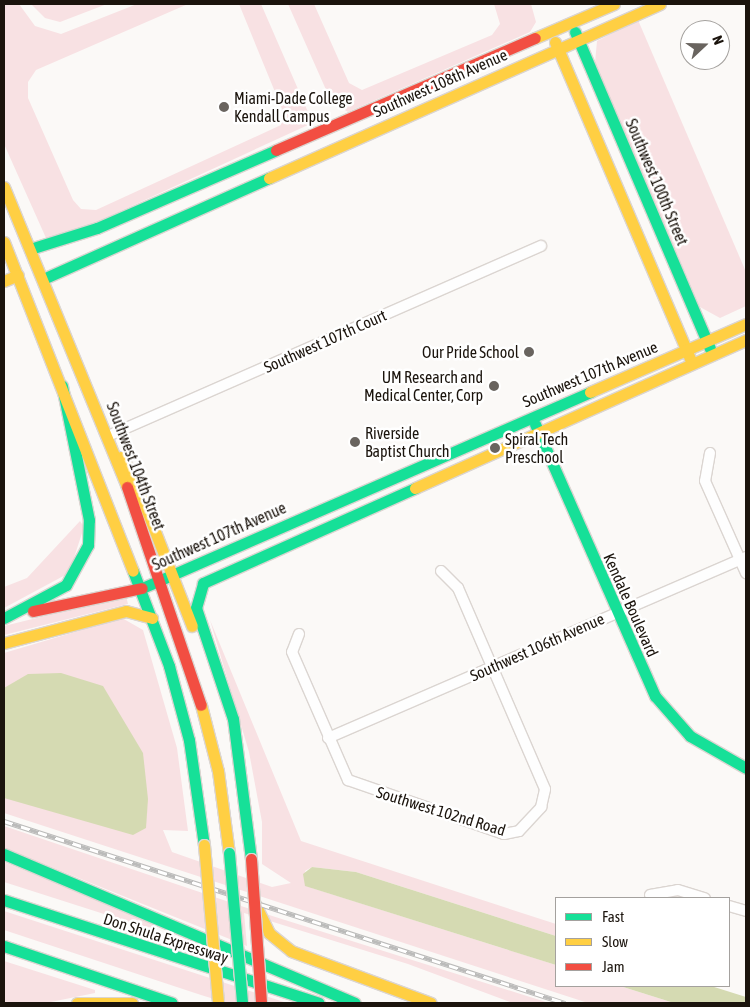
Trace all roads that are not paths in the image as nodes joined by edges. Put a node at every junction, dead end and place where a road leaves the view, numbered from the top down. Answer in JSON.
{"nodes":[{"id":1,"x":614,"y":4,"type":"edge"},
{"id":2,"x":660,"y":4,"type":"edge"},
{"id":3,"x":571,"y":23,"type":"junction"},
{"id":4,"x":550,"y":32,"type":"junction"},
{"id":5,"x":578,"y":41,"type":"junction"},
{"id":6,"x":558,"y":50,"type":"junction"},
{"id":7,"x":4,"y":187,"type":"edge"},
{"id":8,"x":4,"y":242,"type":"edge"},
{"id":9,"x":541,"y":246,"type":"dead end"},
{"id":10,"x":30,"y":250,"type":"junction"},
{"id":11,"x":18,"y":276,"type":"junction"},
{"id":12,"x":43,"y":279,"type":"junction"},
{"id":13,"x":4,"y":281,"type":"edge"},
{"id":14,"x":746,"y":324,"type":"edge"},
{"id":15,"x":746,"y":340,"type":"edge"},
{"id":16,"x":707,"y":341,"type":"junction"},
{"id":17,"x":686,"y":350,"type":"junction"},
{"id":18,"x":713,"y":354,"type":"junction"},
{"id":19,"x":692,"y":364,"type":"junction"},
{"id":20,"x":62,"y":386,"type":"junction"},
{"id":21,"x":588,"y":393,"type":"junction"},
{"id":22,"x":594,"y":406,"type":"junction"},
{"id":23,"x":532,"y":417,"type":"junction"},
{"id":24,"x":538,"y":432,"type":"junction"},
{"id":25,"x":108,"y":436,"type":"junction"},
{"id":26,"x":710,"y":453,"type":"dead end"},
{"id":27,"x":743,"y":558,"type":"edge"},
{"id":28,"x":441,"y":570,"type":"dead end"},
{"id":29,"x":746,"y":573,"type":"edge"},
{"id":30,"x":175,"y":580,"type":"junction"},
{"id":31,"x":162,"y":583,"type":"junction"},
{"id":32,"x":202,"y":583,"type":"junction"},
{"id":33,"x":142,"y":588,"type":"junction"},
{"id":34,"x":22,"y":612,"type":"junction"},
{"id":35,"x":616,"y":613,"type":"junction"},
{"id":36,"x":4,"y":618,"type":"edge"},
{"id":37,"x":152,"y":618,"type":"junction"},
{"id":38,"x":299,"y":634,"type":"dead end"},
{"id":39,"x":4,"y":643,"type":"edge"},
{"id":40,"x":492,"y":666,"type":"junction"},
{"id":41,"x":328,"y":738,"type":"junction"},
{"id":42,"x":233,"y":740,"type":"junction"},
{"id":43,"x":746,"y":768,"type":"edge"},
{"id":44,"x":4,"y":855,"type":"edge"},
{"id":45,"x":650,"y":895,"type":"dead end"},
{"id":46,"x":702,"y":897,"type":"edge"},
{"id":47,"x":4,"y":900,"type":"edge"},
{"id":48,"x":255,"y":904,"type":"junction"},
{"id":49,"x":730,"y":906,"type":"edge"},
{"id":50,"x":746,"y":911,"type":"edge"},
{"id":51,"x":4,"y":946,"type":"edge"},
{"id":52,"x":78,"y":1003,"type":"edge"},
{"id":53,"x":132,"y":1003,"type":"edge"},
{"id":54,"x":172,"y":1003,"type":"edge"},
{"id":55,"x":218,"y":1003,"type":"edge"},
{"id":56,"x":242,"y":1003,"type":"edge"},
{"id":57,"x":260,"y":1003,"type":"edge"},
{"id":58,"x":319,"y":1003,"type":"edge"},
{"id":59,"x":355,"y":1003,"type":"edge"},
{"id":60,"x":431,"y":1003,"type":"edge"}],
"edges":[{"from":1,"to":3,"type":"main road","name":"Southwest 108th Avenue"},
{"from":2,"to":5,"type":"main road","name":"Southwest 108th Avenue"},
{"from":3,"to":4,"type":"main road","name":"Southwest 108th Avenue"},
{"from":3,"to":5,"type":"main road","name":"Southwest 100th Street"},
{"from":4,"to":6,"type":"main road"},
{"from":4,"to":10,"type":"main road","name":"Southwest 108th Avenue"},
{"from":5,"to":6,"type":"main road","name":"Southwest 108th Avenue"},
{"from":5,"to":16,"type":"main road","name":"Southwest 100th Street"},
{"from":6,"to":12,"type":"main road","name":"Southwest 108th Avenue"},
{"from":6,"to":17,"type":"main road"},
{"from":7,"to":10,"type":"main road","name":"Southwest 104th Street"},
{"from":8,"to":11,"type":"main road"},
{"from":9,"to":25,"type":"street","name":"Southwest 107th Court"},
{"from":10,"to":12,"type":"main road","name":"Southwest 104th Street"},
{"from":11,"to":13,"type":"main road"},
{"from":11,"to":20,"type":"main road"},
{"from":12,"to":25,"type":"main road","name":"Southwest 104th Street"},
{"from":14,"to":16,"type":"main road","name":"Southwest 107th Avenue"},
{"from":15,"to":18,"type":"main road","name":"Southwest 107th Avenue"},
{"from":16,"to":17,"type":"main road","name":"Southwest 107th Avenue"},
{"from":16,"to":18,"type":"main road","name":"Southwest 100th Street"},
{"from":17,"to":19,"type":"main road"},
{"from":17,"to":21,"type":"main road","name":"Southwest 107th Avenue"},
{"from":18,"to":19,"type":"main road","name":"Southwest 107th Avenue"},
{"from":19,"to":22,"type":"main road","name":"Southwest 107th Avenue"},
{"from":20,"to":33,"type":"main road"},
{"from":20,"to":34,"type":"main road"},
{"from":21,"to":22,"type":"main road"},
{"from":21,"to":23,"type":"main road","name":"Southwest 107th Avenue"},
{"from":22,"to":24,"type":"main road","name":"Southwest 107th Avenue"},
{"from":23,"to":24,"type":"main road","name":"Kendale Boulevard"},
{"from":23,"to":30,"type":"main road","name":"Southwest 107th Avenue"},
{"from":24,"to":32,"type":"main road","name":"Southwest 107th Avenue"},
{"from":24,"to":35,"type":"main road","name":"Kendale Boulevard"},
{"from":25,"to":30,"type":"main road"},
{"from":25,"to":31,"type":"main road","name":"Southwest 104th Street"},
{"from":26,"to":27,"type":"street"},
{"from":27,"to":29,"type":"street"},
{"from":27,"to":35,"type":"street","name":"Southwest 106th Avenue"},
{"from":28,"to":40,"type":"street"},
{"from":30,"to":31,"type":"main road","name":"Southwest 107th Avenue"},
{"from":30,"to":32,"type":"main road","name":"Southwest 107th Avenue"},
{"from":30,"to":42,"type":"main road"},
{"from":31,"to":33,"type":"main road","name":"Southwest 107th Avenue"},
{"from":31,"to":56,"type":"main road","name":"Southwest 104th Street","bridge":true},
{"from":32,"to":42,"type":"main road"},
{"from":33,"to":34,"type":"main road","name":"Southwest 107th Avenue"},
{"from":33,"to":37,"type":"main road"},
{"from":34,"to":36,"type":"main road"},
{"from":35,"to":40,"type":"street","name":"Southwest 106th Avenue"},
{"from":35,"to":43,"type":"main road","name":"Kendale Boulevard"},
{"from":37,"to":39,"type":"main road"},
{"from":37,"to":55,"type":"main road","bridge":true},
{"from":38,"to":41,"type":"street"},
{"from":40,"to":41,"type":"street","name":"Southwest 106th Avenue"},
{"from":40,"to":41,"type":"street","name":"Southwest 102nd Road"},
{"from":42,"to":48,"type":"main road","bridge":true},
{"from":44,"to":59,"type":"main road"},
{"from":45,"to":46,"type":"street"},
{"from":47,"to":58,"type":"main road","name":"Don Shula Expressway"},
{"from":48,"to":57,"type":"main road","bridge":true},
{"from":48,"to":60,"type":"main road"},
{"from":49,"to":50,"type":"street"},
{"from":51,"to":54,"type":"main road"},
{"from":52,"to":53,"type":"main road"}]}
